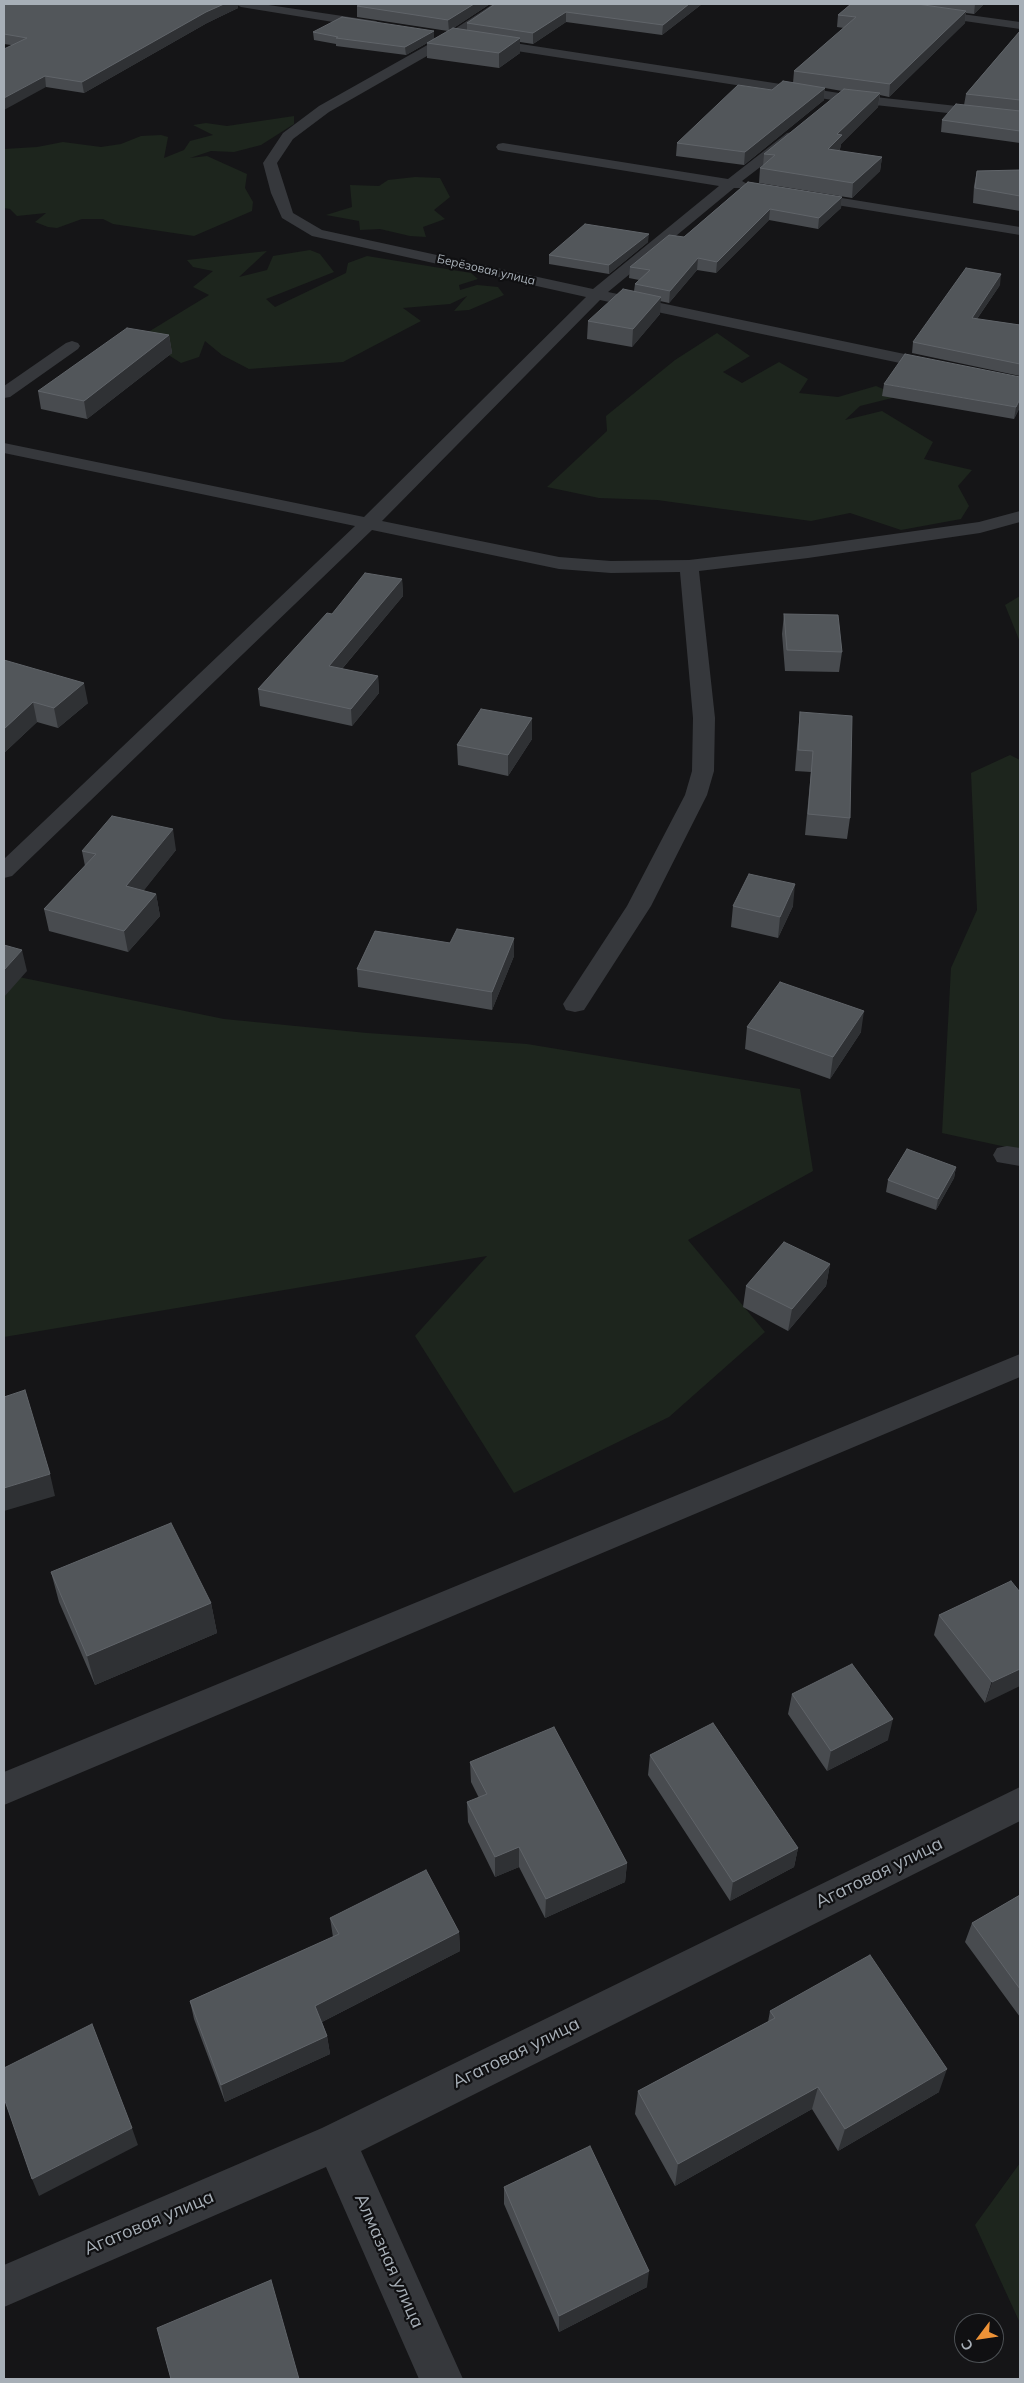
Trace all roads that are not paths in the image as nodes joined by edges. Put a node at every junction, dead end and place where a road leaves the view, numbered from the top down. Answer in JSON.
{"nodes":[{"id":1,"x":241,"y":4,"type":"edge"},
{"id":2,"x":500,"y":4,"type":"edge"},
{"id":3,"x":867,"y":4,"type":"edge"},
{"id":4,"x":384,"y":26,"type":"edge"},
{"id":5,"x":1020,"y":26,"type":"edge"},
{"id":6,"x":432,"y":34,"type":"edge"},
{"id":7,"x":451,"y":37,"type":"junction"},
{"id":8,"x":840,"y":96,"type":"junction"},
{"id":9,"x":825,"y":109,"type":"edge"},
{"id":10,"x":1020,"y":117,"type":"edge"},
{"id":11,"x":803,"y":127,"type":"edge"},
{"id":12,"x":503,"y":147,"type":"dead end"},
{"id":13,"x":731,"y":184,"type":"junction"},
{"id":14,"x":760,"y":188,"type":"edge"},
{"id":15,"x":789,"y":193,"type":"edge"},
{"id":16,"x":1020,"y":231,"type":"edge"},
{"id":17,"x":597,"y":294,"type":"junction"},
{"id":18,"x":72,"y":346,"type":"dead end"},
{"id":19,"x":952,"y":369,"type":"edge"},
{"id":20,"x":4,"y":393,"type":"edge"},
{"id":21,"x":4,"y":448,"type":"edge"},
{"id":22,"x":1020,"y":516,"type":"edge"},
{"id":23,"x":368,"y":524,"type":"junction"},
{"id":24,"x":689,"y":566,"type":"junction"},
{"id":25,"x":4,"y":871,"type":"edge"},
{"id":26,"x":575,"y":1004,"type":"dead end"},
{"id":27,"x":1020,"y":1365,"type":"edge"},
{"id":28,"x":4,"y":1788,"type":"edge"},
{"id":29,"x":1020,"y":1804,"type":"edge"},
{"id":30,"x":336,"y":2142,"type":"junction"},
{"id":31,"x":4,"y":2286,"type":"edge"},
{"id":32,"x":441,"y":2379,"type":"edge"}],
"edges":[{"from":1,"to":4,"type":"street"},
{"from":2,"to":7,"type":"street","name":"Берёзовая улица"},
{"from":3,"to":5,"type":"street"},
{"from":6,"to":7,"type":"street"},
{"from":7,"to":8,"type":"street"},
{"from":7,"to":17,"type":"street","name":"Берёзовая улица"},
{"from":8,"to":9,"type":"street"},
{"from":8,"to":10,"type":"street"},
{"from":11,"to":13,"type":"street"},
{"from":12,"to":13,"type":"street"},
{"from":13,"to":14,"type":"street"},
{"from":13,"to":17,"type":"street"},
{"from":15,"to":16,"type":"street"},
{"from":17,"to":19,"type":"street","name":"Берёзовая улица"},
{"from":17,"to":23,"type":"street"},
{"from":18,"to":20,"type":"street"},
{"from":21,"to":23,"type":"street"},
{"from":22,"to":24,"type":"street"},
{"from":23,"to":24,"type":"street"},
{"from":23,"to":25,"type":"street"},
{"from":24,"to":26,"type":"street"},
{"from":27,"to":28,"type":"street"},
{"from":29,"to":30,"type":"street","name":"Агатовая улица"},
{"from":30,"to":31,"type":"street","name":"Агатовая улица"},
{"from":30,"to":32,"type":"street","name":"Алмазная улица"}]}
